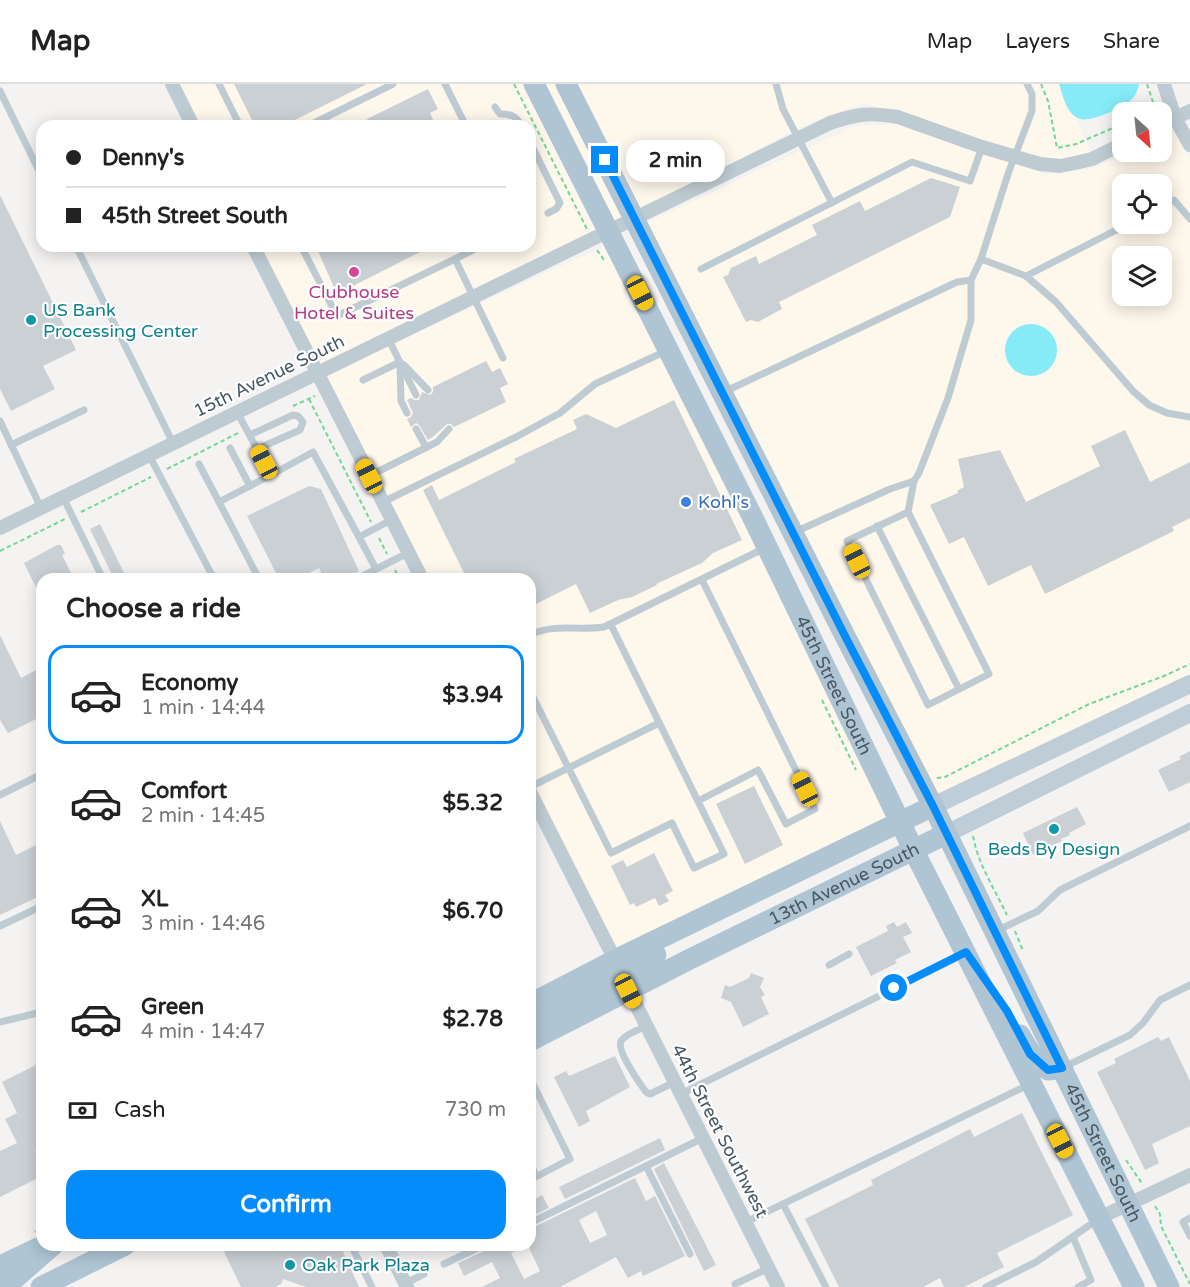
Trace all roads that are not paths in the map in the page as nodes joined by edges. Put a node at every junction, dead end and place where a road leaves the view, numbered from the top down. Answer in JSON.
{"nodes":[{"id":1,"x":172,"y":84,"type":"edge"},
{"id":2,"x":219,"y":84,"type":"edge"},
{"id":3,"x":393,"y":84,"type":"edge"},
{"id":4,"x":445,"y":84,"type":"edge"},
{"id":5,"x":534,"y":84,"type":"edge"},
{"id":6,"x":566,"y":84,"type":"edge"},
{"id":7,"x":776,"y":84,"type":"edge"},
{"id":8,"x":1028,"y":84,"type":"edge"},
{"id":9,"x":1164,"y":84,"type":"edge"},
{"id":10,"x":0,"y":91,"type":"edge"},
{"id":11,"x":495,"y":107,"type":"dead end"},
{"id":12,"x":1190,"y":111,"type":"edge"},
{"id":13,"x":1175,"y":118,"type":"junction"},
{"id":14,"x":190,"y":120,"type":"edge"},
{"id":15,"x":237,"y":120,"type":"edge"},
{"id":16,"x":320,"y":120,"type":"edge"},
{"id":17,"x":463,"y":120,"type":"edge"},
{"id":18,"x":518,"y":120,"type":"edge"},
{"id":19,"x":798,"y":139,"type":"junction"},
{"id":20,"x":1190,"y":145,"type":"edge"},
{"id":21,"x":982,"y":147,"type":"junction"},
{"id":22,"x":1112,"y":149,"type":"edge"},
{"id":23,"x":536,"y":154,"type":"edge"},
{"id":24,"x":1014,"y":158,"type":"junction"},
{"id":25,"x":36,"y":165,"type":"edge"},
{"id":26,"x":1172,"y":201,"type":"edge"},
{"id":27,"x":831,"y":203,"type":"junction"},
{"id":28,"x":548,"y":213,"type":"dead end"},
{"id":29,"x":1190,"y":219,"type":"edge"},
{"id":30,"x":635,"y":220,"type":"junction"},
{"id":31,"x":609,"y":232,"type":"junction"},
{"id":32,"x":1112,"y":232,"type":"edge"},
{"id":33,"x":79,"y":252,"type":"edge"},
{"id":34,"x":256,"y":252,"type":"edge"},
{"id":35,"x":304,"y":252,"type":"edge"},
{"id":36,"x":464,"y":252,"type":"edge"},
{"id":37,"x":455,"y":259,"type":"junction"},
{"id":38,"x":981,"y":259,"type":"junction"},
{"id":39,"x":701,"y":269,"type":"dead end"},
{"id":40,"x":1026,"y":276,"type":"junction"},
{"id":41,"x":971,"y":280,"type":"junction"},
{"id":42,"x":473,"y":297,"type":"junction"},
{"id":43,"x":388,"y":338,"type":"junction"},
{"id":44,"x":664,"y":341,"type":"junction"},
{"id":45,"x":503,"y":358,"type":"dead end"},
{"id":46,"x":400,"y":362,"type":"junction"},
{"id":47,"x":317,"y":373,"type":"junction"},
{"id":48,"x":363,"y":380,"type":"dead end"},
{"id":49,"x":428,"y":390,"type":"dead end"},
{"id":50,"x":722,"y":393,"type":"junction"},
{"id":51,"x":416,"y":395,"type":"dead end"},
{"id":52,"x":84,"y":410,"type":"dead end"},
{"id":53,"x":237,"y":411,"type":"junction"},
{"id":54,"x":407,"y":413,"type":"dead end"},
{"id":55,"x":700,"y":413,"type":"junction"},
{"id":56,"x":1190,"y":417,"type":"edge"},
{"id":57,"x":0,"y":421,"type":"edge"},
{"id":58,"x":416,"y":429,"type":"dead end"},
{"id":59,"x":449,"y":429,"type":"dead end"},
{"id":60,"x":250,"y":435,"type":"junction"},
{"id":61,"x":173,"y":443,"type":"junction"},
{"id":62,"x":11,"y":445,"type":"junction"},
{"id":63,"x":426,"y":447,"type":"junction"},
{"id":64,"x":230,"y":448,"type":"dead end"},
{"id":65,"x":258,"y":449,"type":"junction"},
{"id":66,"x":149,"y":455,"type":"junction"},
{"id":67,"x":199,"y":464,"type":"dead end"},
{"id":68,"x":271,"y":475,"type":"junction"},
{"id":69,"x":369,"y":476,"type":"junction"},
{"id":70,"x":914,"y":481,"type":"junction"},
{"id":71,"x":250,"y":486,"type":"junction"},
{"id":72,"x":63,"y":497,"type":"junction"},
{"id":73,"x":219,"y":502,"type":"junction"},
{"id":74,"x":383,"y":502,"type":"junction"},
{"id":75,"x":41,"y":508,"type":"junction"},
{"id":76,"x":908,"y":512,"type":"junction"},
{"id":77,"x":392,"y":520,"type":"junction"},
{"id":78,"x":877,"y":526,"type":"junction"},
{"id":79,"x":0,"y":528,"type":"edge"},
{"id":80,"x":792,"y":533,"type":"junction"},
{"id":81,"x":359,"y":537,"type":"junction"},
{"id":82,"x":767,"y":548,"type":"junction"},
{"id":83,"x":408,"y":553,"type":"junction"},
{"id":84,"x":376,"y":569,"type":"junction"},
{"id":85,"x":100,"y":573,"type":"edge"},
{"id":86,"x":211,"y":573,"type":"edge"},
{"id":87,"x":256,"y":573,"type":"edge"},
{"id":88,"x":368,"y":573,"type":"edge"},
{"id":89,"x":419,"y":573,"type":"edge"},
{"id":90,"x":702,"y":580,"type":"junction"},
{"id":91,"x":611,"y":624,"type":"junction"},
{"id":92,"x":536,"y":633,"type":"edge"},
{"id":93,"x":867,"y":679,"type":"junction"},
{"id":94,"x":1190,"y":684,"type":"edge"},
{"id":95,"x":958,"y":689,"type":"junction"},
{"id":96,"x":536,"y":703,"type":"edge"},
{"id":97,"x":1190,"y":713,"type":"edge"},
{"id":98,"x":659,"y":723,"type":"junction"},
{"id":99,"x":569,"y":768,"type":"junction"},
{"id":100,"x":36,"y":777,"type":"edge"},
{"id":101,"x":536,"y":784,"type":"edge"},
{"id":102,"x":0,"y":795,"type":"edge"},
{"id":103,"x":698,"y":801,"type":"junction"},
{"id":104,"x":536,"y":804,"type":"edge"},
{"id":105,"x":933,"y":806,"type":"junction"},
{"id":106,"x":901,"y":822,"type":"junction"},
{"id":107,"x":1190,"y":825,"type":"edge"},
{"id":108,"x":946,"y":834,"type":"junction"},
{"id":109,"x":914,"y":851,"type":"junction"},
{"id":110,"x":755,"y":893,"type":"junction"},
{"id":111,"x":36,"y":909,"type":"edge"},
{"id":112,"x":0,"y":926,"type":"edge"},
{"id":113,"x":995,"y":931,"type":"junction"},
{"id":114,"x":966,"y":952,"type":"junction"},
{"id":115,"x":849,"y":954,"type":"dead end"},
{"id":116,"x":615,"y":960,"type":"junction"},
{"id":117,"x":829,"y":965,"type":"dead end"},
{"id":118,"x":1190,"y":985,"type":"edge"},
{"id":119,"x":628,"y":991,"type":"junction"},
{"id":120,"x":536,"y":1001,"type":"edge"},
{"id":121,"x":36,"y":1013,"type":"edge"},
{"id":122,"x":0,"y":1022,"type":"edge"},
{"id":123,"x":536,"y":1023,"type":"edge"},
{"id":124,"x":646,"y":1026,"type":"junction"},
{"id":125,"x":536,"y":1038,"type":"edge"},
{"id":126,"x":1062,"y":1068,"type":"junction"},
{"id":127,"x":1030,"y":1083,"type":"junction"},
{"id":128,"x":678,"y":1088,"type":"junction"},
{"id":129,"x":536,"y":1090,"type":"edge"},
{"id":130,"x":703,"y":1138,"type":"junction"},
{"id":131,"x":1101,"y":1147,"type":"junction"},
{"id":132,"x":646,"y":1166,"type":"junction"},
{"id":133,"x":1190,"y":1175,"type":"edge"},
{"id":134,"x":536,"y":1176,"type":"edge"},
{"id":135,"x":783,"y":1204,"type":"junction"},
{"id":136,"x":1129,"y":1204,"type":"junction"},
{"id":137,"x":1099,"y":1218,"type":"junction"},
{"id":138,"x":1190,"y":1218,"type":"edge"},
{"id":139,"x":536,"y":1220,"type":"edge"},
{"id":140,"x":746,"y":1222,"type":"junction"},
{"id":141,"x":1190,"y":1236,"type":"edge"},
{"id":142,"x":1073,"y":1237,"type":"junction"},
{"id":143,"x":36,"y":1249,"type":"edge"},
{"id":144,"x":46,"y":1251,"type":"edge"},
{"id":145,"x":113,"y":1251,"type":"edge"},
{"id":146,"x":354,"y":1251,"type":"edge"},
{"id":147,"x":393,"y":1251,"type":"edge"},
{"id":148,"x":471,"y":1251,"type":"edge"},
{"id":149,"x":690,"y":1254,"type":"dead end"},
{"id":150,"x":444,"y":1264,"type":"dead end"},
{"id":151,"x":0,"y":1266,"type":"edge"},
{"id":152,"x":769,"y":1268,"type":"junction"},
{"id":153,"x":424,"y":1274,"type":"dead end"},
{"id":154,"x":735,"y":1284,"type":"dead end"},
{"id":155,"x":1092,"y":1284,"type":"edge"},
{"id":156,"x":406,"y":1285,"type":"edge"},
{"id":157,"x":0,"y":1287,"type":"edge"},
{"id":158,"x":41,"y":1287,"type":"edge"},
{"id":159,"x":372,"y":1287,"type":"edge"},
{"id":160,"x":778,"y":1287,"type":"edge"},
{"id":161,"x":826,"y":1287,"type":"edge"},
{"id":162,"x":986,"y":1287,"type":"edge"},
{"id":163,"x":1078,"y":1287,"type":"edge"},
{"id":164,"x":1134,"y":1287,"type":"edge"},
{"id":165,"x":1169,"y":1287,"type":"edge"}],
"edges":[{"from":1,"to":14,"type":"street"},
{"from":2,"to":15,"type":"lane"},
{"from":3,"to":16,"type":"lane"},
{"from":4,"to":17,"type":"lane"},
{"from":5,"to":31,"type":"main road","name":"45th Street South"},
{"from":6,"to":30,"type":"main road","name":"45th Street South"},
{"from":7,"to":19,"type":"lane"},
{"from":8,"to":24,"type":"lane"},
{"from":9,"to":13,"type":"street"},
{"from":10,"to":25,"type":"lane"},
{"from":11,"to":18,"type":"lane"},
{"from":12,"to":13,"type":"street"},
{"from":13,"to":20,"type":"street"},
{"from":19,"to":21,"type":"street","name":"15th Avenue South"},
{"from":19,"to":27,"type":"lane"},
{"from":19,"to":30,"type":"street","name":"15th Avenue South"},
{"from":21,"to":24,"type":"street","name":"15th Avenue South"},
{"from":21,"to":27,"type":"lane"},
{"from":22,"to":24,"type":"street","name":"15th Avenue South"},
{"from":23,"to":28,"type":"lane"},
{"from":24,"to":38,"type":"lane"},
{"from":26,"to":29,"type":"lane"},
{"from":27,"to":39,"type":"lane"},
{"from":30,"to":31,"type":"street","name":"15th Avenue South"},
{"from":30,"to":50,"type":"main road","name":"45th Street South"},
{"from":31,"to":42,"type":"street","name":"15th Avenue South"},
{"from":31,"to":44,"type":"main road","name":"45th Street South"},
{"from":32,"to":40,"type":"lane"},
{"from":33,"to":61,"type":"lane"},
{"from":34,"to":47,"type":"street"},
{"from":35,"to":37,"type":"lane"},
{"from":36,"to":37,"type":"lane"},
{"from":37,"to":42,"type":"lane"},
{"from":38,"to":40,"type":"lane"},
{"from":38,"to":41,"type":"lane"},
{"from":40,"to":56,"type":"lane"},
{"from":41,"to":50,"type":"lane"},
{"from":41,"to":70,"type":"lane"},
{"from":42,"to":43,"type":"street","name":"15th Avenue South"},
{"from":42,"to":45,"type":"lane"},
{"from":43,"to":46,"type":"lane"},
{"from":43,"to":47,"type":"street","name":"15th Avenue South"},
{"from":44,"to":50,"type":"main road"},
{"from":44,"to":55,"type":"main road","name":"45th Street South"},
{"from":44,"to":74,"type":"lane"},
{"from":46,"to":48,"type":"lane"},
{"from":46,"to":49,"type":"lane"},
{"from":46,"to":51,"type":"lane"},
{"from":46,"to":54,"type":"lane"},
{"from":47,"to":53,"type":"street","name":"15th Avenue South"},
{"from":47,"to":69,"type":"street"},
{"from":50,"to":80,"type":"main road","name":"45th Street South"},
{"from":52,"to":62,"type":"lane"},
{"from":53,"to":60,"type":"lane"},
{"from":53,"to":61,"type":"street","name":"15th Avenue South"},
{"from":55,"to":80,"type":"main road"},
{"from":55,"to":82,"type":"main road","name":"45th Street South"},
{"from":57,"to":62,"type":"lane"},
{"from":58,"to":63,"type":"lane"},
{"from":59,"to":63,"type":"lane"},
{"from":60,"to":65,"type":"lane"},
{"from":60,"to":65,"type":"lane"},
{"from":61,"to":66,"type":"street","name":"15th Avenue South"},
{"from":62,"to":75,"type":"lane"},
{"from":63,"to":69,"type":"lane"},
{"from":64,"to":71,"type":"lane"},
{"from":65,"to":68,"type":"lane"},
{"from":66,"to":72,"type":"street","name":"15th Avenue South"},
{"from":66,"to":86,"type":"lane"},
{"from":67,"to":73,"type":"lane"},
{"from":68,"to":71,"type":"lane"},
{"from":68,"to":81,"type":"lane"},
{"from":69,"to":74,"type":"street"},
{"from":70,"to":76,"type":"lane"},
{"from":70,"to":80,"type":"lane"},
{"from":71,"to":73,"type":"lane"},
{"from":72,"to":75,"type":"street","name":"15th Avenue South"},
{"from":72,"to":85,"type":"lane"},
{"from":73,"to":87,"type":"lane"},
{"from":74,"to":77,"type":"street"},
{"from":75,"to":79,"type":"street","name":"15th Avenue South"},
{"from":76,"to":78,"type":"lane"},
{"from":76,"to":95,"type":"lane"},
{"from":77,"to":81,"type":"lane"},
{"from":77,"to":83,"type":"street"},
{"from":78,"to":95,"type":"lane"},
{"from":78,"to":95,"type":"lane"},
{"from":80,"to":93,"type":"main road","name":"45th Street South"},
{"from":81,"to":84,"type":"lane"},
{"from":82,"to":90,"type":"lane"},
{"from":82,"to":93,"type":"main road"},
{"from":82,"to":106,"type":"main road","name":"45th Street South"},
{"from":83,"to":84,"type":"lane"},
{"from":83,"to":89,"type":"street"},
{"from":84,"to":88,"type":"lane"},
{"from":90,"to":91,"type":"lane"},
{"from":90,"to":103,"type":"lane"},
{"from":91,"to":92,"type":"lane"},
{"from":91,"to":98,"type":"lane"},
{"from":93,"to":105,"type":"main road","name":"45th Street South"},
{"from":94,"to":105,"type":"main road","name":"13th Avenue South"},
{"from":96,"to":99,"type":"lane"},
{"from":97,"to":108,"type":"main road","name":"13th Avenue South"},
{"from":98,"to":99,"type":"lane"},
{"from":98,"to":103,"type":"lane"},
{"from":99,"to":101,"type":"lane"},
{"from":99,"to":103,"type":"lane"},
{"from":100,"to":102,"type":"lane"},
{"from":104,"to":116,"type":"street"},
{"from":105,"to":106,"type":"main road","name":"13th Avenue South"},
{"from":105,"to":108,"type":"main road","name":"45th Street South"},
{"from":106,"to":109,"type":"main road","name":"45th Street South"},
{"from":106,"to":110,"type":"main road","name":"13th Avenue South"},
{"from":107,"to":113,"type":"lane"},
{"from":108,"to":109,"type":"main road","name":"13th Avenue South"},
{"from":108,"to":113,"type":"main road","name":"45th Street South"},
{"from":109,"to":114,"type":"main road","name":"45th Street South"},
{"from":109,"to":119,"type":"main road","name":"13th Avenue South"},
{"from":110,"to":116,"type":"main road","name":"13th Avenue South"},
{"from":110,"to":119,"type":"main road"},
{"from":111,"to":112,"type":"lane"},
{"from":113,"to":126,"type":"main road","name":"45th Street South"},
{"from":114,"to":126,"type":"main road"},
{"from":114,"to":127,"type":"main road","name":"45th Street South"},
{"from":114,"to":128,"type":"lane"},
{"from":115,"to":117,"type":"lane"},
{"from":116,"to":120,"type":"main road","name":"13th Avenue South"},
{"from":116,"to":123,"type":"main road"},
{"from":118,"to":126,"type":"lane"},
{"from":119,"to":124,"type":"street","name":"44th Street Southwest"},
{"from":119,"to":125,"type":"main road","name":"13th Avenue South"},
{"from":121,"to":122,"type":"lane"},
{"from":124,"to":128,"type":"street","name":"44th Street Southwest"},
{"from":124,"to":128,"type":"lane"},
{"from":126,"to":131,"type":"main road","name":"45th Street South"},
{"from":127,"to":131,"type":"main road"},
{"from":127,"to":135,"type":"lane"},
{"from":127,"to":137,"type":"main road","name":"45th Street South"},
{"from":128,"to":130,"type":"street","name":"44th Street Southwest"},
{"from":129,"to":134,"type":"lane"},
{"from":130,"to":132,"type":"lane"},
{"from":130,"to":140,"type":"street","name":"44th Street Southwest"},
{"from":131,"to":136,"type":"main road","name":"45th Street South"},
{"from":132,"to":139,"type":"lane"},
{"from":132,"to":149,"type":"lane"},
{"from":133,"to":136,"type":"street"},
{"from":135,"to":140,"type":"lane"},
{"from":135,"to":161,"type":"lane"},
{"from":136,"to":137,"type":"street"},
{"from":136,"to":165,"type":"main road","name":"45th Street South"},
{"from":137,"to":142,"type":"lane"},
{"from":137,"to":164,"type":"main road","name":"45th Street South"},
{"from":138,"to":141,"type":"lane"},
{"from":140,"to":152,"type":"street","name":"44th Street Southwest"},
{"from":142,"to":155,"type":"lane"},
{"from":142,"to":162,"type":"lane"},
{"from":143,"to":151,"type":"main road"},
{"from":144,"to":157,"type":"main road"},
{"from":145,"to":158,"type":"main road"},
{"from":146,"to":159,"type":"lane"},
{"from":147,"to":156,"type":"street"},
{"from":148,"to":150,"type":"lane"},
{"from":152,"to":154,"type":"lane"},
{"from":152,"to":160,"type":"street","name":"44th Street Southwest"},
{"from":153,"to":156,"type":"lane"},
{"from":155,"to":163,"type":"lane"}]}
